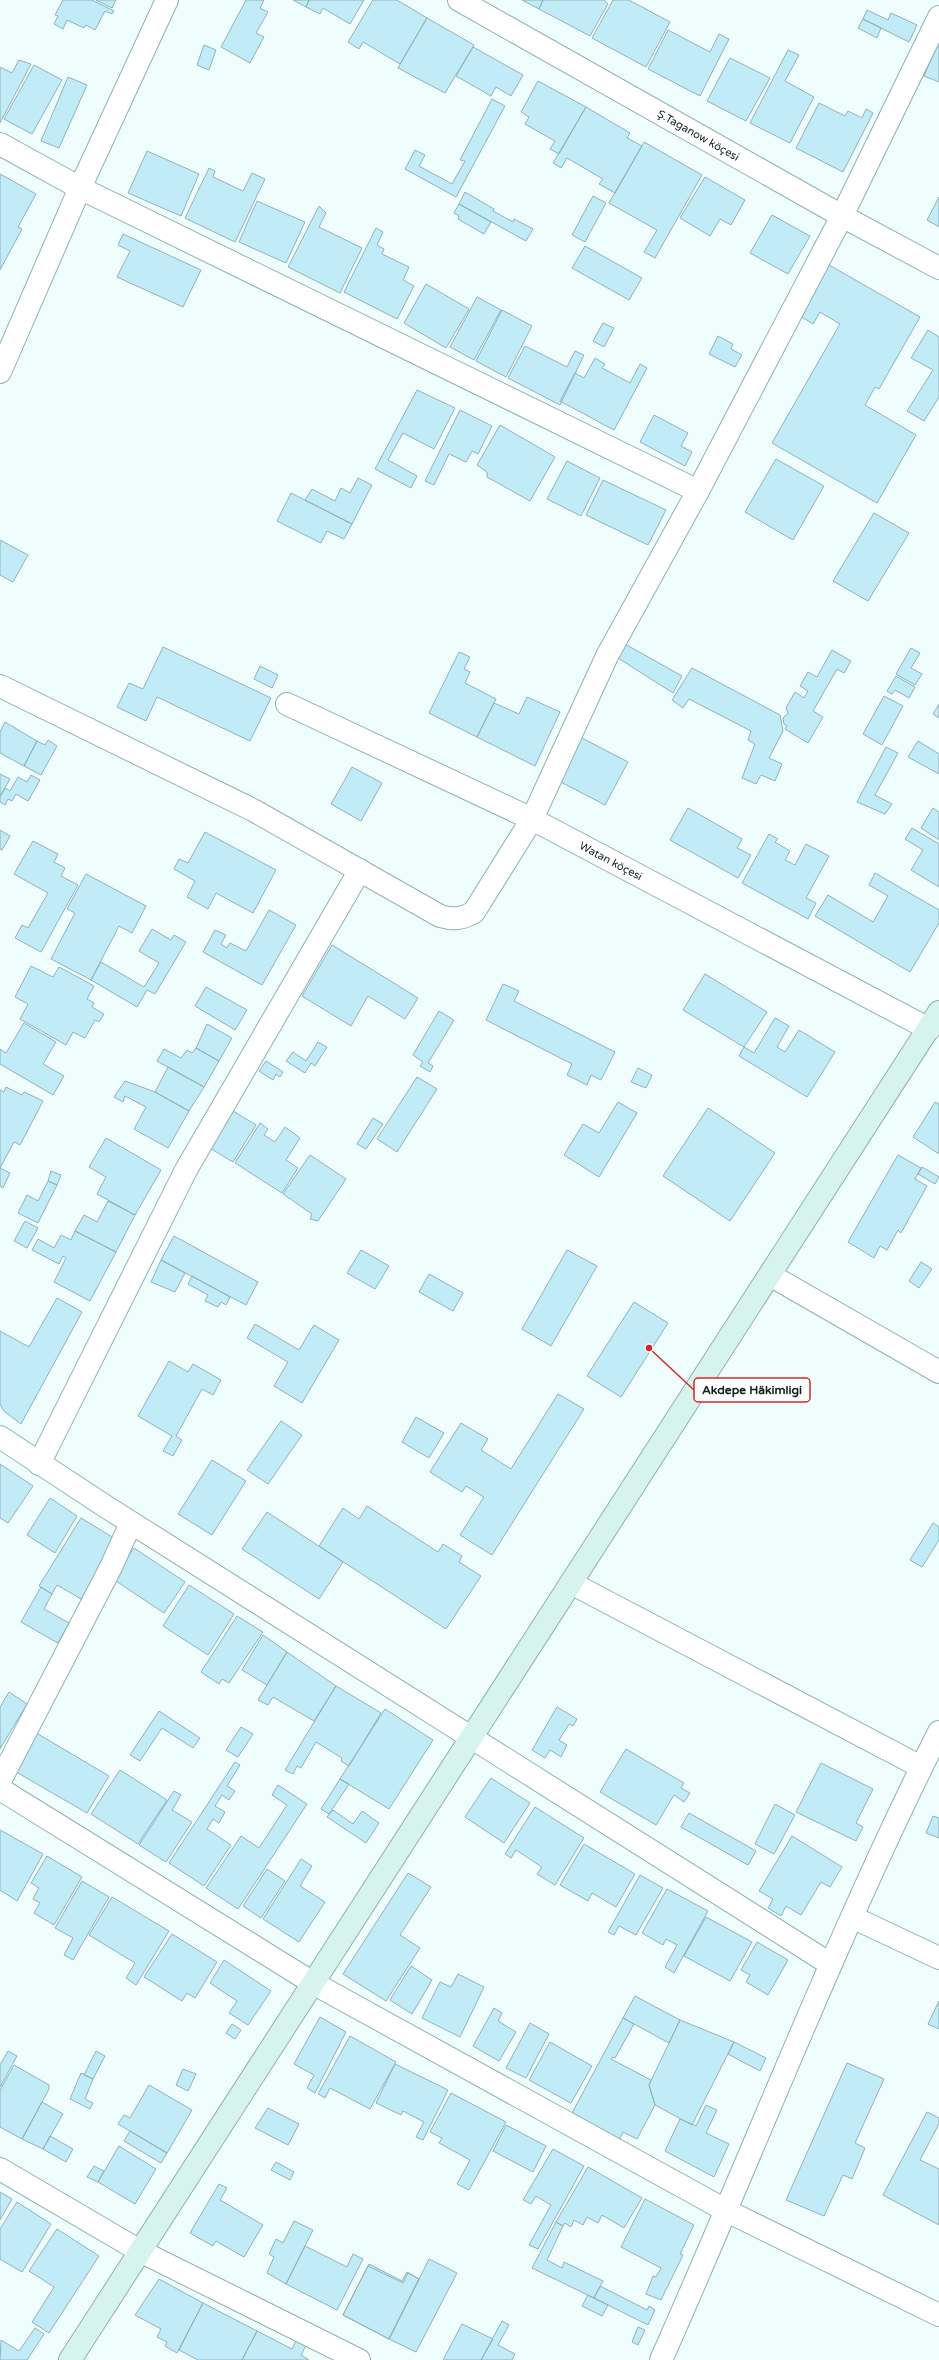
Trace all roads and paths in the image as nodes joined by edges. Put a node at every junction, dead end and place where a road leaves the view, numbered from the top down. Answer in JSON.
{"nodes":[{"id":1,"x":167,"y":0,"type":"edge"},
{"id":2,"x":459,"y":0,"type":"edge"},
{"id":3,"x":939,"y":17,"type":"edge"},
{"id":4,"x":0,"y":144,"type":"edge"},
{"id":5,"x":80,"y":188,"type":"junction"},
{"id":6,"x":842,"y":216,"type":"junction"},
{"id":7,"x":939,"y":268,"type":"edge"},
{"id":8,"x":2,"y":363,"type":"edge"},
{"id":9,"x":698,"y":491,"type":"junction"},
{"id":10,"x":0,"y":686,"type":"edge"},
{"id":11,"x":287,"y":704,"type":"dead end"},
{"id":12,"x":532,"y":819,"type":"junction"},
{"id":13,"x":360,"y":870,"type":"junction"},
{"id":14,"x":934,"y":1021,"type":"edge"},
{"id":15,"x":770,"y":1275,"type":"junction"},
{"id":16,"x":939,"y":1372,"type":"edge"},
{"id":17,"x":0,"y":1437,"type":"edge"},
{"id":18,"x":39,"y":1464,"type":"junction"},
{"id":19,"x":131,"y":1523,"type":"junction"},
{"id":20,"x":571,"y":1583,"type":"junction"},
{"id":21,"x":939,"y":1732,"type":"edge"},
{"id":22,"x":472,"y":1737,"type":"junction"},
{"id":23,"x":921,"y":1767,"type":"junction"},
{"id":24,"x":0,"y":1781,"type":"edge"},
{"id":25,"x":0,"y":1789,"type":"edge"},
{"id":26,"x":852,"y":1917,"type":"junction"},
{"id":27,"x":939,"y":1958,"type":"edge"},
{"id":28,"x":830,"y":1964,"type":"junction"},
{"id":29,"x":313,"y":1982,"type":"junction"},
{"id":30,"x":0,"y":2169,"type":"edge"},
{"id":31,"x":727,"y":2211,"type":"junction"},
{"id":32,"x":140,"y":2250,"type":"junction"},
{"id":33,"x":939,"y":2315,"type":"edge"},
{"id":34,"x":70,"y":2360,"type":"edge"},
{"id":35,"x":359,"y":2360,"type":"edge"},
{"id":36,"x":661,"y":2360,"type":"edge"}],
"edges":[{"from":1,"to":5,"type":"street"},
{"from":2,"to":6,"type":"street","name":"Ş.Taganow köçesi"},
{"from":3,"to":6,"type":"street"},
{"from":4,"to":5,"type":"street"},
{"from":5,"to":8,"type":"street"},
{"from":5,"to":9,"type":"street"},
{"from":6,"to":7,"type":"street","name":"Ş.Taganow köçesi"},
{"from":6,"to":9,"type":"street"},
{"from":9,"to":12,"type":"street"},
{"from":10,"to":13,"type":"street"},
{"from":11,"to":12,"type":"street","name":"Watan köçesi"},
{"from":12,"to":13,"type":"street"},
{"from":12,"to":14,"type":"street","name":"Watan köçesi"},
{"from":13,"to":18,"type":"street"},
{"from":14,"to":15,"type":"main road"},
{"from":15,"to":16,"type":"street"},
{"from":15,"to":20,"type":"main road"},
{"from":17,"to":18,"type":"street"},
{"from":18,"to":19,"type":"street"},
{"from":19,"to":22,"type":"street"},
{"from":19,"to":24,"type":"street"},
{"from":20,"to":22,"type":"main road"},
{"from":20,"to":23,"type":"street"},
{"from":21,"to":23,"type":"street"},
{"from":22,"to":28,"type":"street"},
{"from":22,"to":29,"type":"main road"},
{"from":23,"to":26,"type":"street"},
{"from":25,"to":29,"type":"street"},
{"from":26,"to":27,"type":"street"},
{"from":26,"to":28,"type":"street"},
{"from":28,"to":31,"type":"street"},
{"from":29,"to":31,"type":"street"},
{"from":29,"to":32,"type":"main road"},
{"from":30,"to":32,"type":"street"},
{"from":31,"to":33,"type":"street"},
{"from":31,"to":36,"type":"street"},
{"from":32,"to":34,"type":"main road"},
{"from":32,"to":35,"type":"street"}]}
